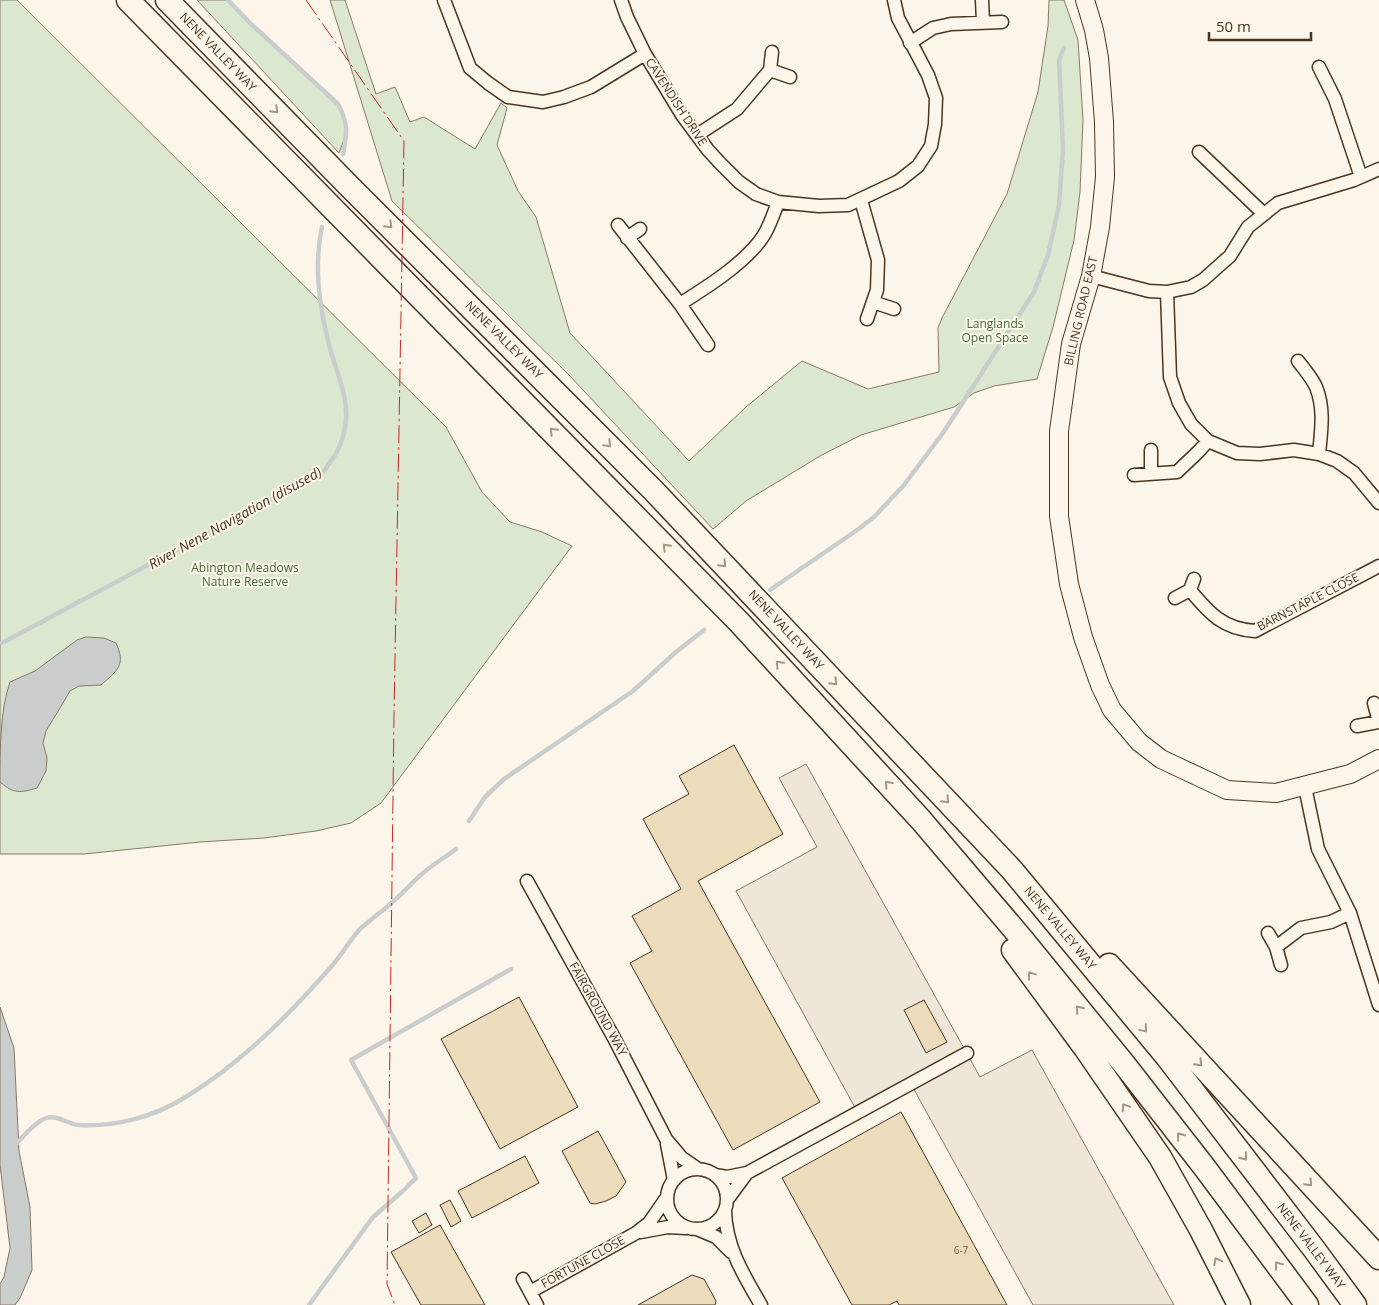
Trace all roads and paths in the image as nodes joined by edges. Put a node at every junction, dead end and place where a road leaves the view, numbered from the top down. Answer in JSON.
{"nodes":[{"id":1,"x":128,"y":0,"type":"edge"},
{"id":2,"x":167,"y":0,"type":"edge"},
{"id":3,"x":444,"y":0,"type":"edge"},
{"id":4,"x":621,"y":0,"type":"edge"},
{"id":5,"x":894,"y":0,"type":"edge"},
{"id":6,"x":982,"y":0,"type":"edge"},
{"id":7,"x":1085,"y":0,"type":"edge"},
{"id":8,"x":983,"y":22,"type":"junction"},
{"id":9,"x":1002,"y":22,"type":"dead end"},
{"id":10,"x":910,"y":43,"type":"junction"},
{"id":11,"x":772,"y":52,"type":"dead end"},
{"id":12,"x":645,"y":54,"type":"junction"},
{"id":13,"x":1319,"y":67,"type":"dead end"},
{"id":14,"x":770,"y":70,"type":"junction"},
{"id":15,"x":790,"y":77,"type":"dead end"},
{"id":16,"x":697,"y":135,"type":"junction"},
{"id":17,"x":1199,"y":152,"type":"dead end"},
{"id":18,"x":1379,"y":169,"type":"edge"},
{"id":19,"x":1361,"y":177,"type":"junction"},
{"id":20,"x":861,"y":200,"type":"junction"},
{"id":21,"x":778,"y":202,"type":"junction"},
{"id":22,"x":1264,"y":214,"type":"junction"},
{"id":23,"x":618,"y":225,"type":"dead end"},
{"id":24,"x":640,"y":229,"type":"dead end"},
{"id":25,"x":627,"y":238,"type":"junction"},
{"id":26,"x":1091,"y":276,"type":"junction"},
{"id":27,"x":1167,"y":292,"type":"junction"},
{"id":28,"x":873,"y":302,"type":"junction"},
{"id":29,"x":680,"y":304,"type":"junction"},
{"id":30,"x":894,"y":309,"type":"dead end"},
{"id":31,"x":867,"y":319,"type":"dead end"},
{"id":32,"x":708,"y":345,"type":"dead end"},
{"id":33,"x":1298,"y":361,"type":"dead end"},
{"id":34,"x":1208,"y":441,"type":"junction"},
{"id":35,"x":1151,"y":450,"type":"dead end"},
{"id":36,"x":1319,"y":454,"type":"junction"},
{"id":37,"x":1151,"y":474,"type":"junction"},
{"id":38,"x":1134,"y":475,"type":"dead end"},
{"id":39,"x":1379,"y":503,"type":"edge"},
{"id":40,"x":1379,"y":566,"type":"edge"},
{"id":41,"x":1175,"y":598,"type":"dead end"},
{"id":42,"x":1374,"y":702,"type":"dead end"},
{"id":43,"x":1379,"y":722,"type":"edge"},
{"id":44,"x":1358,"y":726,"type":"dead end"},
{"id":45,"x":1379,"y":759,"type":"edge"},
{"id":46,"x":1306,"y":786,"type":"junction"},
{"id":47,"x":921,"y":820,"type":"junction"},
{"id":48,"x":1012,"y":870,"type":"junction"},
{"id":49,"x":527,"y":881,"type":"dead end"},
{"id":50,"x":1350,"y":913,"type":"junction"},
{"id":51,"x":1268,"y":934,"type":"dead end"},
{"id":52,"x":1276,"y":947,"type":"junction"},
{"id":53,"x":1281,"y":965,"type":"dead end"},
{"id":54,"x":1379,"y":1005,"type":"edge"},
{"id":55,"x":967,"y":1053,"type":"dead end"},
{"id":56,"x":666,"y":1139,"type":"junction"},
{"id":57,"x":698,"y":1169,"type":"junction"},
{"id":58,"x":747,"y":1173,"type":"junction"},
{"id":59,"x":714,"y":1175,"type":"junction"},
{"id":60,"x":674,"y":1180,"type":"junction"},
{"id":61,"x":667,"y":1197,"type":"junction"},
{"id":62,"x":726,"y":1206,"type":"junction"},
{"id":63,"x":692,"y":1228,"type":"junction"},
{"id":64,"x":636,"y":1233,"type":"junction"},
{"id":65,"x":733,"y":1254,"type":"junction"},
{"id":66,"x":1379,"y":1258,"type":"edge"},
{"id":67,"x":523,"y":1279,"type":"dead end"},
{"id":68,"x":530,"y":1292,"type":"junction"},
{"id":69,"x":537,"y":1305,"type":"edge"},
{"id":70,"x":760,"y":1305,"type":"edge"},
{"id":71,"x":1239,"y":1305,"type":"edge"},
{"id":72,"x":1307,"y":1305,"type":"edge"},
{"id":73,"x":1355,"y":1305,"type":"edge"}],
"edges":[{"from":47,"to":1,"type":"highway","one_way":true},
{"from":2,"to":48,"type":"highway","name":"NENE VALLEY WAY","one_way":true},
{"from":3,"to":12,"type":"street"},
{"from":4,"to":12,"type":"street","name":"CAVENDISH DRIVE"},
{"from":5,"to":10,"type":"street","name":"CAVENDISH DRIVE"},
{"from":6,"to":8,"type":"street"},
{"from":7,"to":26,"type":"street","name":"BILLING ROAD EAST"},
{"from":8,"to":9,"type":"street"},
{"from":8,"to":10,"type":"street"},
{"from":10,"to":20,"type":"street","name":"CAVENDISH DRIVE"},
{"from":11,"to":14,"type":"street"},
{"from":12,"to":16,"type":"street","name":"CAVENDISH DRIVE"},
{"from":13,"to":19,"type":"street"},
{"from":14,"to":15,"type":"street"},
{"from":14,"to":16,"type":"street"},
{"from":16,"to":21,"type":"street","name":"CAVENDISH DRIVE"},
{"from":17,"to":22,"type":"street"},
{"from":18,"to":19,"type":"street"},
{"from":19,"to":22,"type":"street"},
{"from":20,"to":21,"type":"street","name":"CAVENDISH DRIVE"},
{"from":20,"to":28,"type":"street"},
{"from":21,"to":29,"type":"street"},
{"from":22,"to":27,"type":"street"},
{"from":23,"to":25,"type":"street"},
{"from":24,"to":25,"type":"street"},
{"from":25,"to":29,"type":"street"},
{"from":26,"to":27,"type":"street"},
{"from":26,"to":46,"type":"street","name":"BILLING ROAD EAST"},
{"from":27,"to":34,"type":"street"},
{"from":28,"to":30,"type":"street"},
{"from":28,"to":31,"type":"street"},
{"from":29,"to":32,"type":"street"},
{"from":33,"to":36,"type":"street"},
{"from":34,"to":36,"type":"street"},
{"from":34,"to":37,"type":"street"},
{"from":35,"to":37,"type":"street"},
{"from":36,"to":39,"type":"street"},
{"from":37,"to":38,"type":"street"},
{"from":40,"to":41,"type":"street","name":"BARNSTAPLE CLOSE"},
{"from":42,"to":43,"type":"street"},
{"from":43,"to":44,"type":"street"},
{"from":45,"to":46,"type":"street","name":"BILLING ROAD EAST"},
{"from":46,"to":50,"type":"street"},
{"from":71,"to":47,"type":"highway","one_way":true},
{"from":72,"to":47,"type":"highway","one_way":true},
{"from":48,"to":66,"type":"highway","one_way":true},
{"from":48,"to":73,"type":"highway","name":"NENE VALLEY WAY","one_way":true},
{"from":49,"to":56,"type":"street","name":"FAIRGROUND WAY"},
{"from":50,"to":52,"type":"street"},
{"from":50,"to":54,"type":"street"},
{"from":51,"to":52,"type":"street"},
{"from":52,"to":53,"type":"street"},
{"from":55,"to":58,"type":"street"},
{"from":56,"to":57,"type":"street"},
{"from":56,"to":60,"type":"street"},
{"from":57,"to":59,"type":"street"},
{"from":57,"to":60,"type":"street"},
{"from":58,"to":59,"type":"street"},
{"from":58,"to":62,"type":"street"},
{"from":59,"to":62,"type":"street"},
{"from":60,"to":61,"type":"street"},
{"from":61,"to":63,"type":"street"},
{"from":61,"to":64,"type":"street"},
{"from":62,"to":63,"type":"street"},
{"from":62,"to":65,"type":"street"},
{"from":63,"to":64,"type":"street"},
{"from":63,"to":65,"type":"street"},
{"from":64,"to":68,"type":"street","name":"FORTUNE CLOSE"},
{"from":65,"to":70,"type":"street"},
{"from":67,"to":68,"type":"street","name":"FORTUNE CLOSE"},
{"from":68,"to":69,"type":"street","name":"FORTUNE CLOSE"}]}
